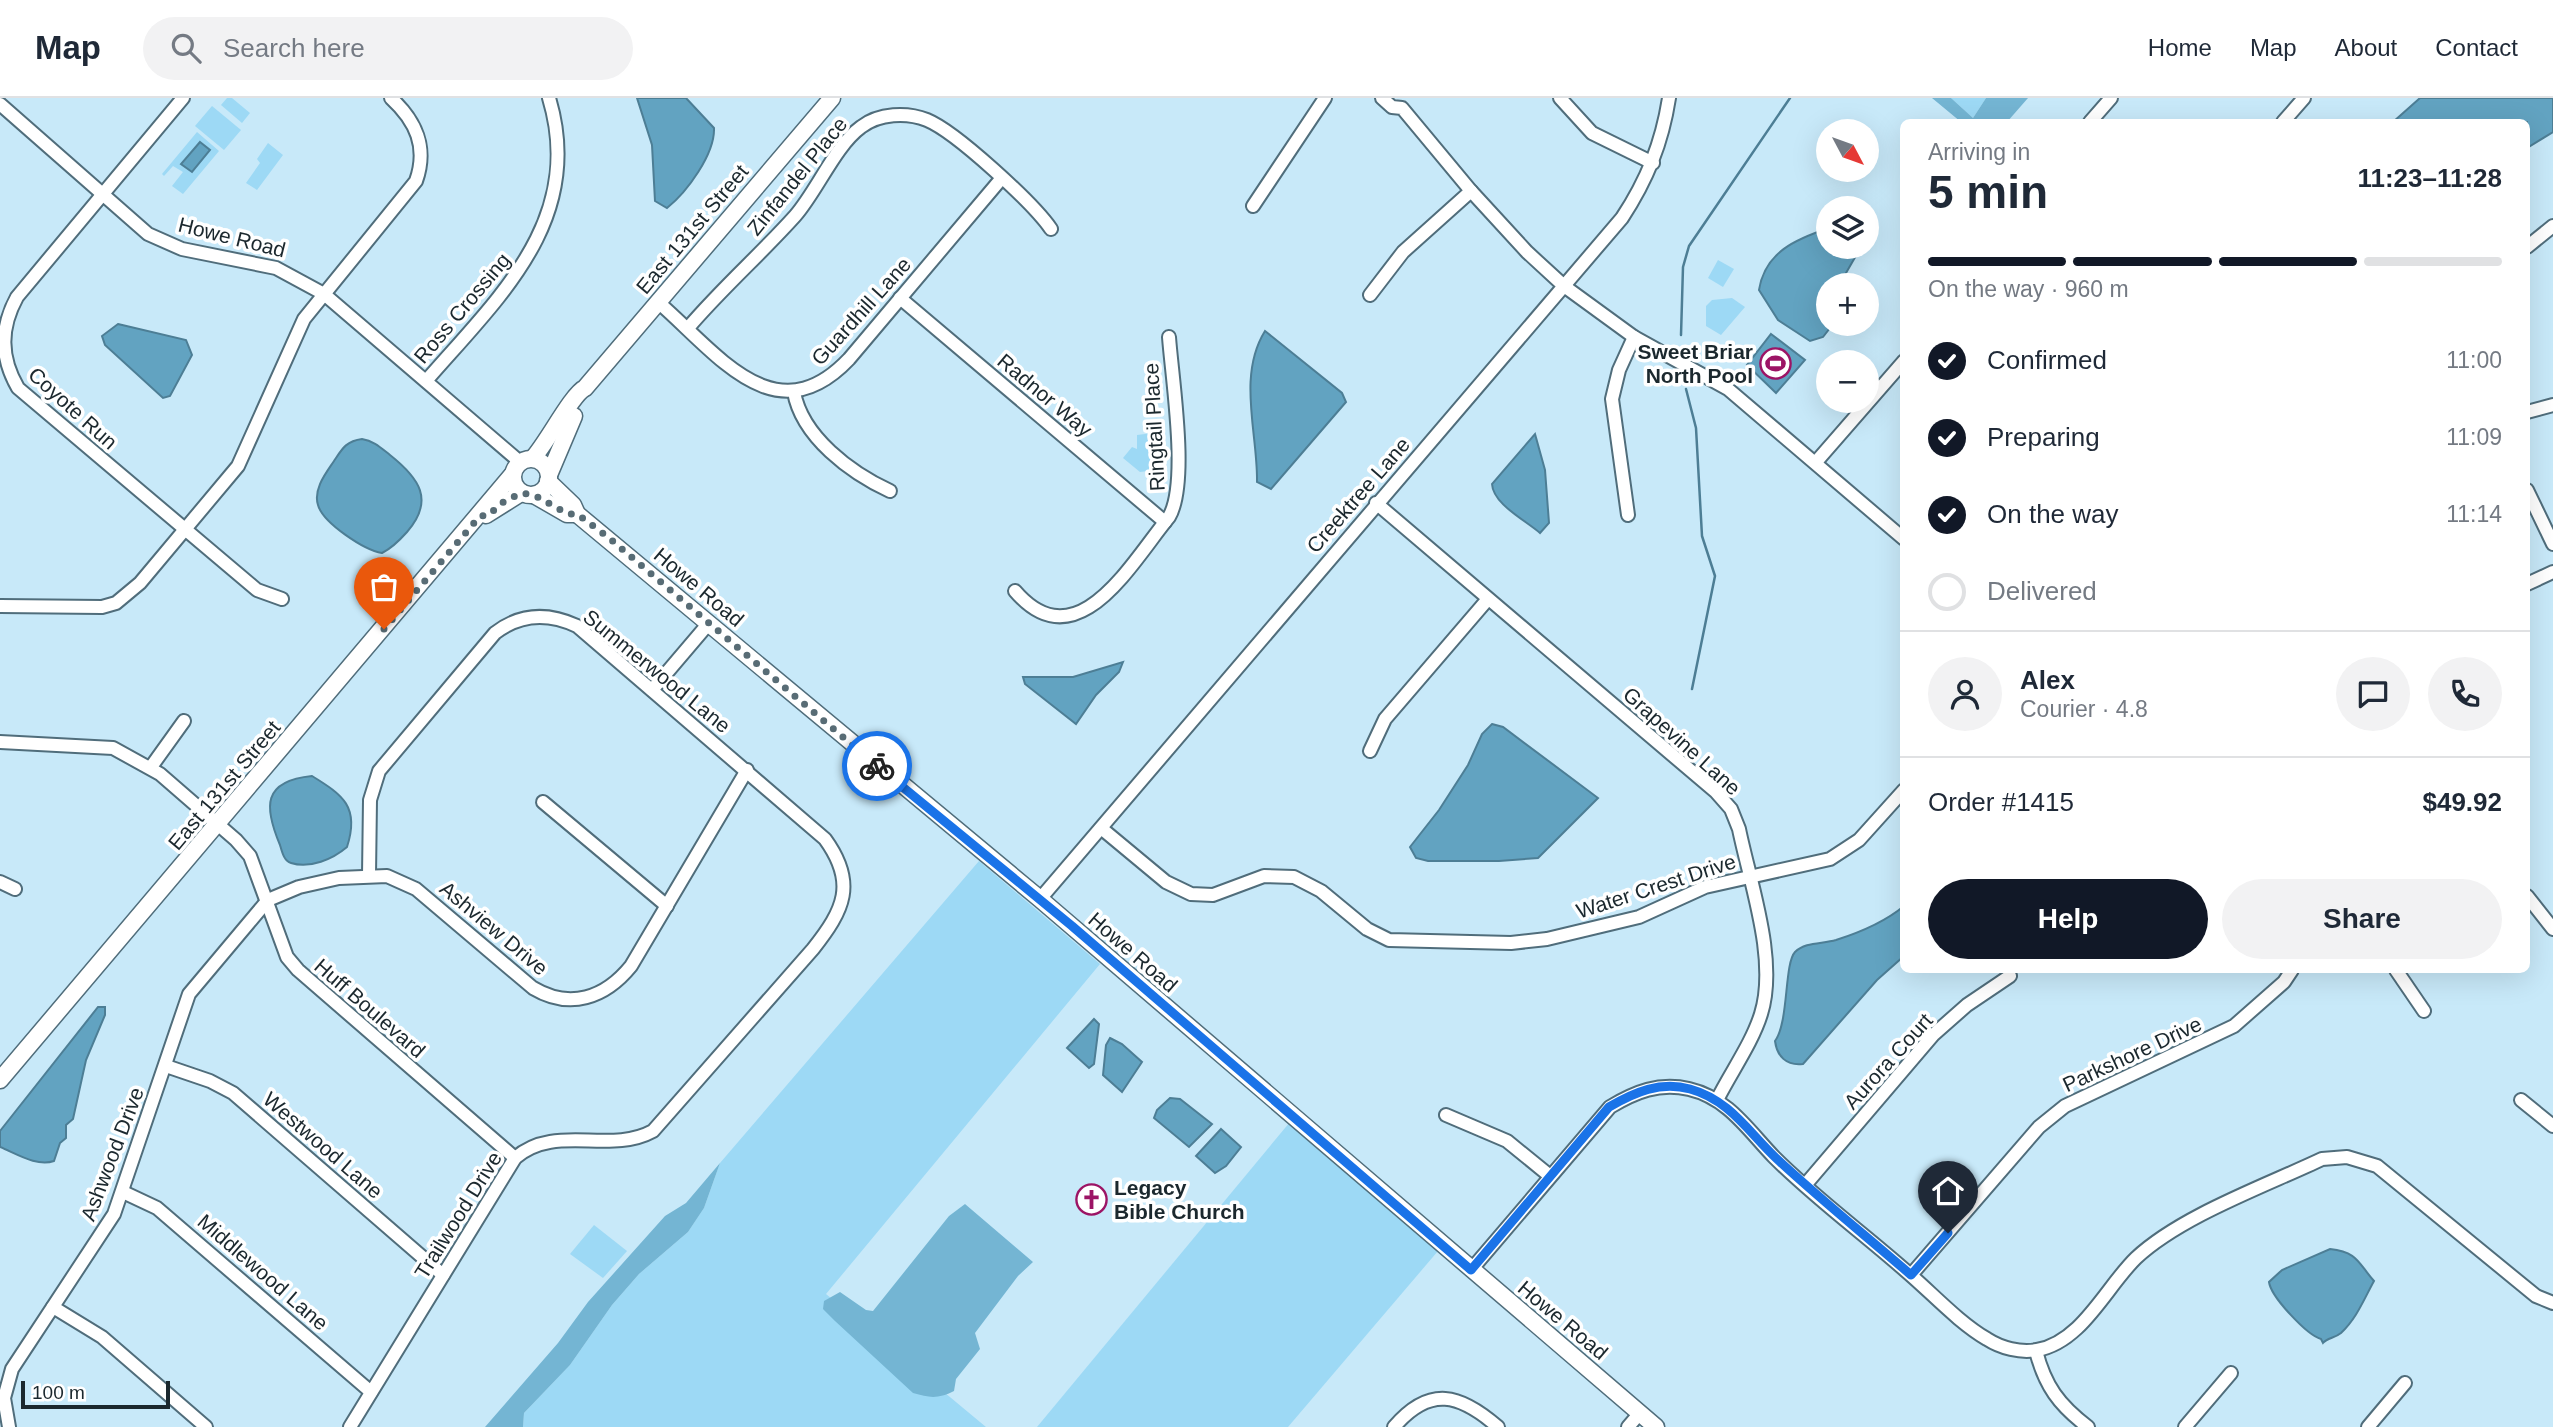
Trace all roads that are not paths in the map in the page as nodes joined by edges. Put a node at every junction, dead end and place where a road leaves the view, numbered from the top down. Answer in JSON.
{"nodes":[{"id":1,"x":183,"y":98,"type":"edge"},
{"id":2,"x":391,"y":98,"type":"edge"},
{"id":3,"x":549,"y":98,"type":"edge"},
{"id":4,"x":832,"y":98,"type":"edge"},
{"id":5,"x":1325,"y":98,"type":"edge"},
{"id":6,"x":1382,"y":98,"type":"edge"},
{"id":7,"x":1560,"y":98,"type":"edge"},
{"id":8,"x":1669,"y":98,"type":"edge"},
{"id":9,"x":2111,"y":98,"type":"edge"},
{"id":10,"x":2304,"y":98,"type":"edge"},
{"id":11,"x":1403,"y":103,"type":"edge"},
{"id":12,"x":0,"y":104,"type":"edge"},
{"id":13,"x":2093,"y":119,"type":"edge"},
{"id":14,"x":2286,"y":119,"type":"edge"},
{"id":15,"x":1653,"y":163,"type":"junction"},
{"id":16,"x":1001,"y":179,"type":"junction"},
{"id":17,"x":1471,"y":191,"type":"junction"},
{"id":18,"x":100,"y":195,"type":"junction"},
{"id":19,"x":1254,"y":206,"type":"dead end"},
{"id":20,"x":2553,"y":226,"type":"edge"},
{"id":21,"x":1051,"y":229,"type":"dead end"},
{"id":22,"x":2530,"y":245,"type":"edge"},
{"id":23,"x":1564,"y":286,"type":"junction"},
{"id":24,"x":324,"y":294,"type":"junction"},
{"id":25,"x":1370,"y":295,"type":"dead end"},
{"id":26,"x":900,"y":298,"type":"junction"},
{"id":27,"x":658,"y":302,"type":"junction"},
{"id":28,"x":688,"y":328,"type":"junction"},
{"id":29,"x":1168,"y":337,"type":"dead end"},
{"id":30,"x":1634,"y":337,"type":"junction"},
{"id":31,"x":1900,"y":367,"type":"edge"},
{"id":32,"x":426,"y":381,"type":"junction"},
{"id":33,"x":585,"y":388,"type":"junction"},
{"id":34,"x":794,"y":392,"type":"junction"},
{"id":35,"x":2553,"y":405,"type":"edge"},
{"id":36,"x":2530,"y":411,"type":"edge"},
{"id":37,"x":1815,"y":462,"type":"junction"},
{"id":38,"x":522,"y":465,"type":"junction"},
{"id":39,"x":549,"y":478,"type":"junction"},
{"id":40,"x":890,"y":491,"type":"dead end"},
{"id":41,"x":528,"y":494,"type":"junction"},
{"id":42,"x":2530,"y":496,"type":"edge"},
{"id":43,"x":1376,"y":503,"type":"junction"},
{"id":44,"x":577,"y":514,"type":"junction"},
{"id":45,"x":1628,"y":514,"type":"dead end"},
{"id":46,"x":480,"y":516,"type":"junction"},
{"id":47,"x":1165,"y":522,"type":"junction"},
{"id":48,"x":184,"y":530,"type":"junction"},
{"id":49,"x":1900,"y":536,"type":"edge"},
{"id":50,"x":2553,"y":544,"type":"edge"},
{"id":51,"x":2553,"y":572,"type":"edge"},
{"id":52,"x":2530,"y":583,"type":"edge"},
{"id":53,"x":1015,"y":591,"type":"dead end"},
{"id":54,"x":282,"y":599,"type":"dead end"},
{"id":55,"x":1488,"y":599,"type":"junction"},
{"id":56,"x":0,"y":606,"type":"edge"},
{"id":57,"x":709,"y":623,"type":"junction"},
{"id":58,"x":652,"y":690,"type":"junction"},
{"id":59,"x":184,"y":721,"type":"dead end"},
{"id":60,"x":0,"y":743,"type":"edge"},
{"id":61,"x":1370,"y":751,"type":"dead end"},
{"id":62,"x":150,"y":767,"type":"junction"},
{"id":63,"x":747,"y":771,"type":"junction"},
{"id":64,"x":1900,"y":794,"type":"edge"},
{"id":65,"x":543,"y":802,"type":"dead end"},
{"id":66,"x":218,"y":824,"type":"junction"},
{"id":67,"x":1101,"y":828,"type":"junction"},
{"id":68,"x":369,"y":875,"type":"junction"},
{"id":69,"x":1749,"y":877,"type":"junction"},
{"id":70,"x":0,"y":882,"type":"edge"},
{"id":71,"x":15,"y":889,"type":"dead end"},
{"id":72,"x":844,"y":893,"type":"joint"},
{"id":73,"x":268,"y":900,"type":"junction"},
{"id":74,"x":1040,"y":900,"type":"junction"},
{"id":75,"x":2530,"y":900,"type":"edge"},
{"id":76,"x":667,"y":906,"type":"junction"},
{"id":77,"x":2553,"y":929,"type":"edge"},
{"id":78,"x":2289,"y":973,"type":"edge"},
{"id":79,"x":2398,"y":973,"type":"edge"},
{"id":80,"x":2010,"y":975,"type":"dead end"},
{"id":81,"x":2424,"y":1011,"type":"dead end"},
{"id":82,"x":166,"y":1066,"type":"junction"},
{"id":83,"x":0,"y":1080,"type":"edge"},
{"id":84,"x":1717,"y":1100,"type":"junction"},
{"id":85,"x":2521,"y":1100,"type":"dead end"},
{"id":86,"x":1446,"y":1115,"type":"dead end"},
{"id":87,"x":2553,"y":1126,"type":"edge"},
{"id":88,"x":515,"y":1158,"type":"junction"},
{"id":89,"x":1550,"y":1176,"type":"junction"},
{"id":90,"x":1805,"y":1184,"type":"junction"},
{"id":91,"x":123,"y":1192,"type":"junction"},
{"id":92,"x":1471,"y":1270,"type":"junction"},
{"id":93,"x":443,"y":1275,"type":"junction"},
{"id":94,"x":1911,"y":1275,"type":"junction"},
{"id":95,"x":2553,"y":1303,"type":"edge"},
{"id":96,"x":53,"y":1307,"type":"junction"},
{"id":97,"x":2036,"y":1351,"type":"junction"},
{"id":98,"x":2231,"y":1373,"type":"dead end"},
{"id":99,"x":2405,"y":1383,"type":"dead end"},
{"id":100,"x":371,"y":1392,"type":"junction"},
{"id":101,"x":1640,"y":1413,"type":"junction"},
{"id":102,"x":1654,"y":1426,"type":"edge"},
{"id":103,"x":9,"y":1427,"type":"edge"},
{"id":104,"x":206,"y":1427,"type":"edge"},
{"id":105,"x":350,"y":1427,"type":"edge"},
{"id":106,"x":1394,"y":1427,"type":"edge"},
{"id":107,"x":1498,"y":1427,"type":"edge"},
{"id":108,"x":1628,"y":1427,"type":"edge"},
{"id":109,"x":2088,"y":1427,"type":"edge"},
{"id":110,"x":2186,"y":1427,"type":"edge"},
{"id":111,"x":2368,"y":1427,"type":"edge"}],
"edges":[{"from":1,"to":18,"type":"street","name":"Coyote Run"},
{"from":2,"to":24,"type":"street"},
{"from":3,"to":32,"type":"street","name":"Ross Crossing"},
{"from":4,"to":27,"type":"street","name":"East 131st Street"},
{"from":5,"to":19,"type":"street"},
{"from":6,"to":11,"type":"street"},
{"from":7,"to":15,"type":"street"},
{"from":8,"to":15,"type":"street","name":"Creektree Lane"},
{"from":9,"to":13,"type":"street"},
{"from":10,"to":14,"type":"street"},
{"from":11,"to":17,"type":"street"},
{"from":12,"to":18,"type":"street","name":"Howe Road"},
{"from":15,"to":23,"type":"street","name":"Creektree Lane"},
{"from":16,"to":21,"type":"street","name":"Zinfandel Place"},
{"from":16,"to":26,"type":"street","name":"Guardhill Lane"},
{"from":16,"to":28,"type":"street","name":"Zinfandel Place"},
{"from":17,"to":23,"type":"street"},
{"from":17,"to":25,"type":"street"},
{"from":18,"to":24,"type":"street","name":"Howe Road"},
{"from":18,"to":48,"type":"street","name":"Coyote Run"},
{"from":20,"to":22,"type":"street"},
{"from":23,"to":30,"type":"street"},
{"from":23,"to":43,"type":"street","name":"Creektree Lane"},
{"from":24,"to":32,"type":"street","name":"Howe Road"},
{"from":24,"to":48,"type":"street"},
{"from":26,"to":34,"type":"street","name":"Guardhill Lane"},
{"from":26,"to":47,"type":"street","name":"Radnor Way"},
{"from":27,"to":28,"type":"street"},
{"from":27,"to":33,"type":"street","name":"East 131st Street"},
{"from":28,"to":34,"type":"street"},
{"from":29,"to":47,"type":"street","name":"Ringtail Place"},
{"from":30,"to":37,"type":"street"},
{"from":30,"to":45,"type":"street"},
{"from":31,"to":37,"type":"street"},
{"from":32,"to":38,"type":"street","name":"Howe Road"},
{"from":33,"to":38,"type":"street","name":"East 131st Street"},
{"from":33,"to":39,"type":"street","name":"East 131st Street"},
{"from":34,"to":40,"type":"street"},
{"from":35,"to":36,"type":"street"},
{"from":37,"to":49,"type":"street"},
{"from":38,"to":39,"type":"street"},
{"from":38,"to":41,"type":"street"},
{"from":38,"to":46,"type":"street","name":"East 131st Street"},
{"from":39,"to":41,"type":"street"},
{"from":39,"to":44,"type":"street","name":"Howe Road"},
{"from":41,"to":44,"type":"street","name":"Howe Road"},
{"from":41,"to":46,"type":"street","name":"East 131st Street"},
{"from":42,"to":50,"type":"street"},
{"from":43,"to":55,"type":"street","name":"Grapevine Lane"},
{"from":43,"to":67,"type":"street","name":"Creektree Lane"},
{"from":44,"to":57,"type":"street","name":"Howe Road"},
{"from":46,"to":66,"type":"street","name":"East 131st Street"},
{"from":47,"to":53,"type":"street","name":"Ringtail Place"},
{"from":48,"to":54,"type":"street","name":"Coyote Run"},
{"from":48,"to":56,"type":"street"},
{"from":51,"to":52,"type":"street"},
{"from":55,"to":61,"type":"street"},
{"from":55,"to":69,"type":"street","name":"Grapevine Lane"},
{"from":57,"to":58,"type":"street"},
{"from":57,"to":74,"type":"street","name":"Howe Road"},
{"from":58,"to":63,"type":"street","name":"Summerwood Lane"},
{"from":58,"to":68,"type":"street","name":"Summerwood Lane"},
{"from":59,"to":62,"type":"street"},
{"from":60,"to":62,"type":"street","name":"Huff Boulevard"},
{"from":62,"to":66,"type":"street","name":"Huff Boulevard"},
{"from":63,"to":72,"type":"street","name":"Summerwood Lane"},
{"from":63,"to":76,"type":"street","name":"Ashview Drive"},
{"from":64,"to":69,"type":"street","name":"Water Crest Drive"},
{"from":65,"to":76,"type":"street"},
{"from":66,"to":73,"type":"street","name":"Huff Boulevard"},
{"from":66,"to":83,"type":"street","name":"East 131st Street"},
{"from":67,"to":69,"type":"street","name":"Water Crest Drive"},
{"from":67,"to":74,"type":"street","name":"Creektree Lane"},
{"from":68,"to":73,"type":"street","name":"Ashview Drive"},
{"from":68,"to":76,"type":"street","name":"Ashview Drive"},
{"from":69,"to":84,"type":"street","name":"Grapevine Lane"},
{"from":70,"to":71,"type":"street"},
{"from":72,"to":88,"type":"street","name":"Trailwood Drive"},
{"from":73,"to":82,"type":"street","name":"Ashwood Drive"},
{"from":73,"to":88,"type":"street","name":"Huff Boulevard"},
{"from":74,"to":92,"type":"street","name":"Howe Road"},
{"from":75,"to":77,"type":"street"},
{"from":78,"to":94,"type":"street","name":"Parkshore Drive"},
{"from":79,"to":81,"type":"street"},
{"from":80,"to":90,"type":"street","name":"Aurora Court"},
{"from":82,"to":91,"type":"street","name":"Ashwood Drive"},
{"from":82,"to":93,"type":"street","name":"Westwood Lane"},
{"from":84,"to":89,"type":"street"},
{"from":84,"to":90,"type":"street"},
{"from":85,"to":87,"type":"street"},
{"from":86,"to":89,"type":"street"},
{"from":88,"to":93,"type":"street","name":"Trailwood Drive"},
{"from":89,"to":92,"type":"street"},
{"from":90,"to":94,"type":"street"},
{"from":91,"to":96,"type":"street","name":"Ashwood Drive"},
{"from":91,"to":100,"type":"street","name":"Middlewood Lane"},
{"from":92,"to":101,"type":"street","name":"Howe Road"},
{"from":93,"to":100,"type":"street","name":"Trailwood Drive"},
{"from":94,"to":97,"type":"street"},
{"from":95,"to":97,"type":"street"},
{"from":96,"to":103,"type":"street","name":"Ashwood Drive"},
{"from":96,"to":104,"type":"street"},
{"from":97,"to":109,"type":"street"},
{"from":98,"to":110,"type":"street"},
{"from":99,"to":111,"type":"street"},
{"from":100,"to":105,"type":"street","name":"Trailwood Drive"},
{"from":101,"to":102,"type":"street","name":"Howe Road"},
{"from":101,"to":108,"type":"street"},
{"from":106,"to":107,"type":"street"}]}
